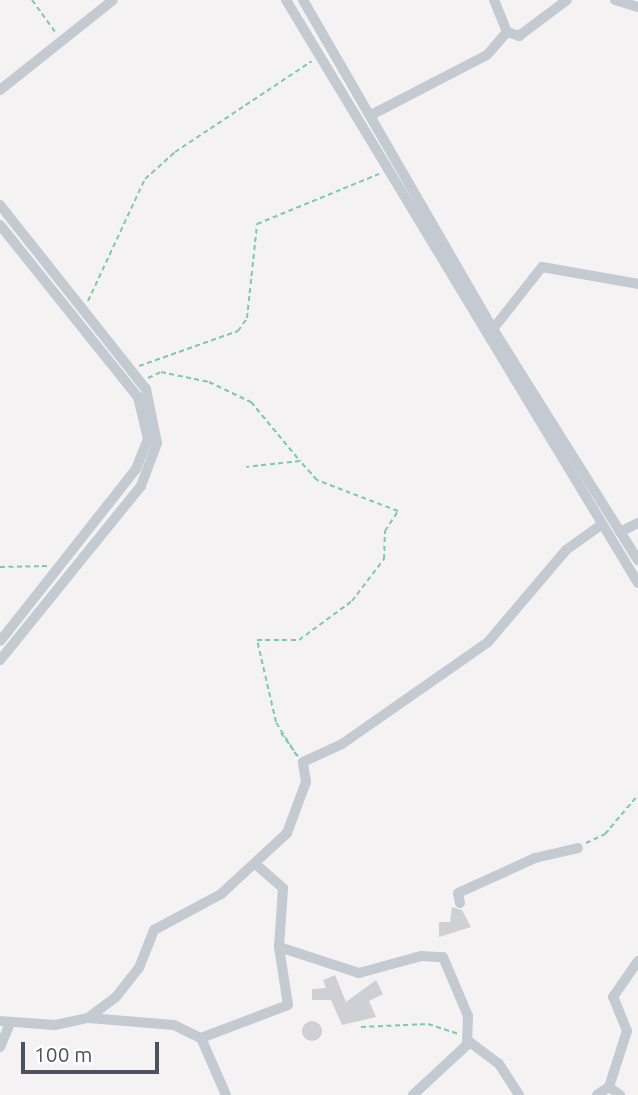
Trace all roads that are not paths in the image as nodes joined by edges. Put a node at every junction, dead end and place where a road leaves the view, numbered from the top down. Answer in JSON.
{"nodes":[{"id":1,"x":113,"y":0,"type":"edge"},
{"id":2,"x":286,"y":0,"type":"edge"},
{"id":3,"x":303,"y":0,"type":"edge"},
{"id":4,"x":494,"y":0,"type":"edge"},
{"id":5,"x":567,"y":0,"type":"edge"},
{"id":6,"x":615,"y":0,"type":"edge"},
{"id":7,"x":638,"y":7,"type":"edge"},
{"id":8,"x":507,"y":32,"type":"junction"},
{"id":9,"x":0,"y":90,"type":"edge"},
{"id":10,"x":373,"y":114,"type":"junction"},
{"id":11,"x":0,"y":205,"type":"edge"},
{"id":12,"x":0,"y":225,"type":"edge"},
{"id":13,"x":638,"y":284,"type":"edge"},
{"id":14,"x":493,"y":329,"type":"junction"},
{"id":15,"x":638,"y":523,"type":"edge"},
{"id":16,"x":601,"y":525,"type":"junction"},
{"id":17,"x":620,"y":532,"type":"junction"},
{"id":18,"x":638,"y":560,"type":"edge"},
{"id":19,"x":638,"y":583,"type":"edge"},
{"id":20,"x":0,"y":640,"type":"edge"},
{"id":21,"x":0,"y":660,"type":"edge"},
{"id":22,"x":578,"y":848,"type":"road end"},
{"id":23,"x":255,"y":864,"type":"junction"},
{"id":24,"x":460,"y":903,"type":"dead end"},
{"id":25,"x":279,"y":947,"type":"junction"},
{"id":26,"x":638,"y":961,"type":"edge"},
{"id":27,"x":88,"y":1018,"type":"junction"},
{"id":28,"x":5,"y":1023,"type":"edge"},
{"id":29,"x":3,"y":1035,"type":"edge"},
{"id":30,"x":201,"y":1038,"type":"junction"},
{"id":31,"x":468,"y":1039,"type":"junction"},
{"id":32,"x":0,"y":1047,"type":"edge"},
{"id":33,"x":609,"y":1087,"type":"junction"},
{"id":34,"x":226,"y":1095,"type":"edge"},
{"id":35,"x":413,"y":1095,"type":"edge"},
{"id":36,"x":519,"y":1095,"type":"edge"},
{"id":37,"x":597,"y":1095,"type":"edge"},
{"id":38,"x":620,"y":1095,"type":"edge"}],
"edges":[{"from":1,"to":9,"type":"street"},
{"from":2,"to":16,"type":"street"},
{"from":3,"to":10,"type":"street"},
{"from":4,"to":8,"type":"street"},
{"from":5,"to":8,"type":"street"},
{"from":6,"to":7,"type":"street"},
{"from":8,"to":10,"type":"street"},
{"from":10,"to":14,"type":"street"},
{"from":11,"to":21,"type":"street"},
{"from":12,"to":20,"type":"street"},
{"from":13,"to":14,"type":"street"},
{"from":14,"to":17,"type":"street"},
{"from":15,"to":17,"type":"street"},
{"from":16,"to":19,"type":"street"},
{"from":16,"to":23,"type":"street"},
{"from":17,"to":18,"type":"street"},
{"from":22,"to":24,"type":"street"},
{"from":23,"to":25,"type":"street"},
{"from":23,"to":27,"type":"street"},
{"from":25,"to":30,"type":"street"},
{"from":25,"to":31,"type":"street"},
{"from":26,"to":33,"type":"street"},
{"from":27,"to":28,"type":"street"},
{"from":27,"to":30,"type":"street"},
{"from":28,"to":29,"type":"street"},
{"from":29,"to":32,"type":"street"},
{"from":30,"to":34,"type":"street"},
{"from":31,"to":35,"type":"street"},
{"from":31,"to":36,"type":"street"},
{"from":33,"to":37,"type":"street"},
{"from":33,"to":38,"type":"street"}]}
